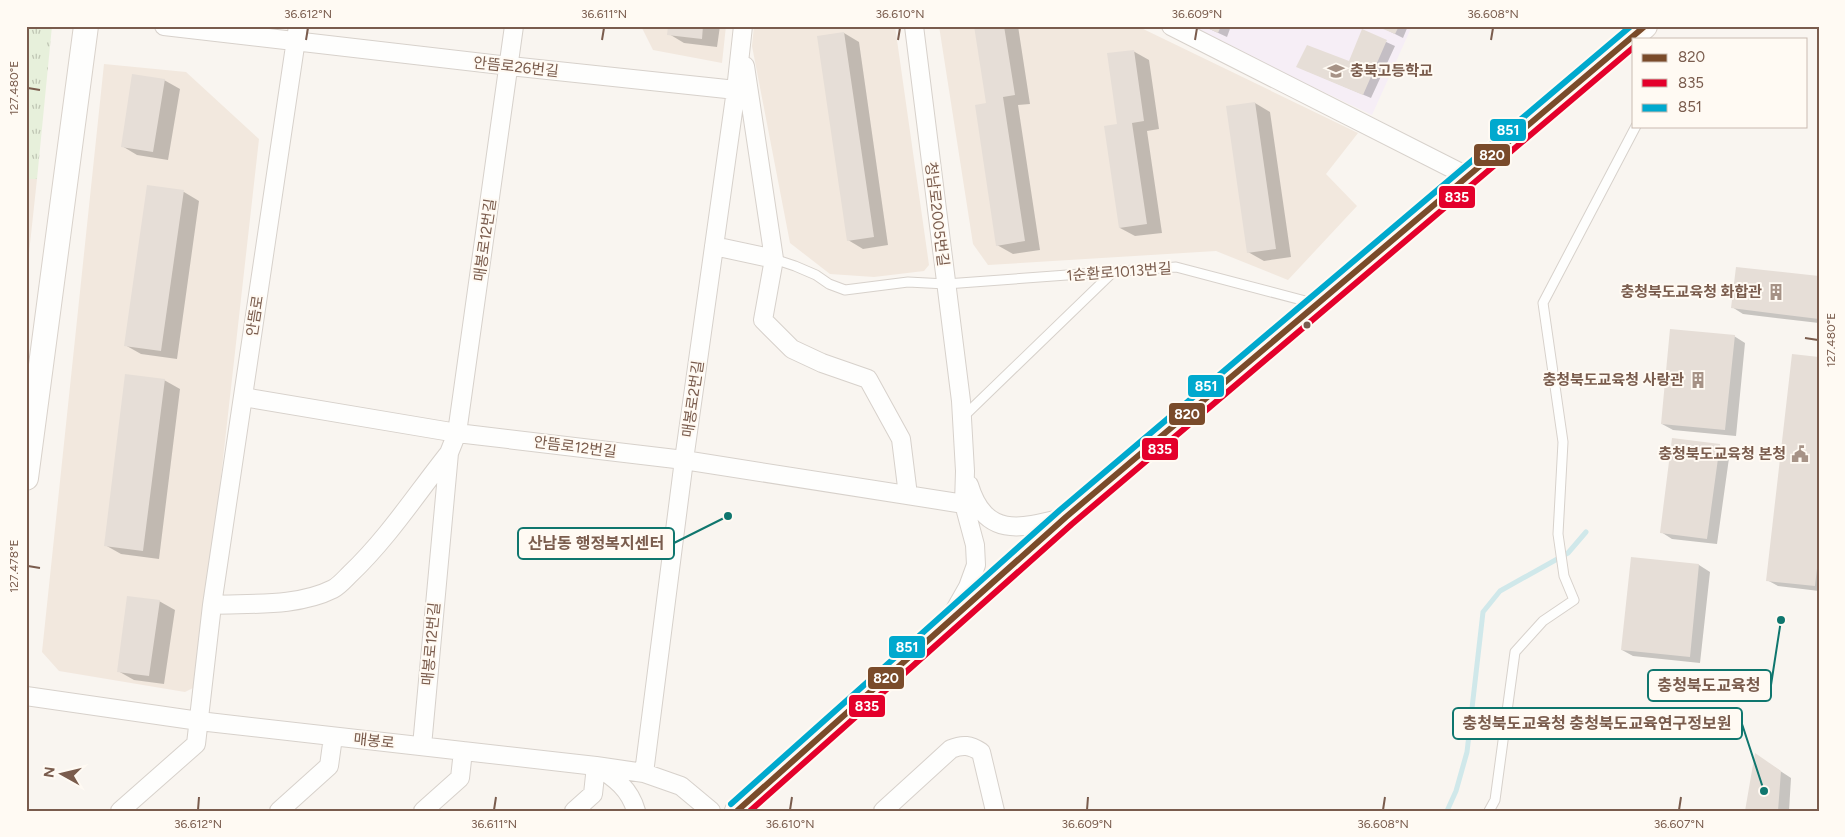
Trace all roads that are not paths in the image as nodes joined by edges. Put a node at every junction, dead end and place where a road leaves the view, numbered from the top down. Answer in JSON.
{"nodes":[{"id":1,"x":86,"y":26,"type":"edge"},
{"id":2,"x":164,"y":26,"type":"edge"},
{"id":3,"x":514,"y":26,"type":"edge"},
{"id":4,"x":914,"y":26,"type":"edge"},
{"id":5,"x":1171,"y":26,"type":"edge"},
{"id":6,"x":1649,"y":28,"type":"edge"},
{"id":7,"x":742,"y":33,"type":"edge"},
{"id":8,"x":297,"y":34,"type":"edge"},
{"id":9,"x":1637,"y":38,"type":"edge"},
{"id":10,"x":1632,"y":42,"type":"edge"},
{"id":11,"x":510,"y":66,"type":"junction"},
{"id":12,"x":736,"y":90,"type":"junction"},
{"id":13,"x":1635,"y":128,"type":"edge"},
{"id":14,"x":1469,"y":176,"type":"junction"},
{"id":15,"x":714,"y":246,"type":"junction"},
{"id":16,"x":774,"y":259,"type":"junction"},
{"id":17,"x":1113,"y":272,"type":"junction"},
{"id":18,"x":946,"y":284,"type":"junction"},
{"id":19,"x":1318,"y":304,"type":"junction"},
{"id":20,"x":243,"y":396,"type":"junction"},
{"id":21,"x":961,"y":410,"type":"junction"},
{"id":22,"x":457,"y":433,"type":"junction"},
{"id":23,"x":449,"y":452,"type":"junction"},
{"id":24,"x":684,"y":460,"type":"junction"},
{"id":25,"x":965,"y":470,"type":"junction"},
{"id":26,"x":26,"y":478,"type":"edge"},
{"id":27,"x":908,"y":495,"type":"junction"},
{"id":28,"x":964,"y":504,"type":"junction"},
{"id":29,"x":1066,"y":517,"type":"junction"},
{"id":30,"x":212,"y":605,"type":"junction"},
{"id":31,"x":949,"y":621,"type":"junction"},
{"id":32,"x":26,"y":697,"type":"edge"},
{"id":33,"x":198,"y":721,"type":"junction"},
{"id":34,"x":333,"y":737,"type":"junction"},
{"id":35,"x":422,"y":746,"type":"junction"},
{"id":36,"x":463,"y":751,"type":"junction"},
{"id":37,"x":596,"y":766,"type":"junction"},
{"id":38,"x":644,"y":773,"type":"junction"},
{"id":39,"x":120,"y":811,"type":"edge"},
{"id":40,"x":279,"y":811,"type":"edge"},
{"id":41,"x":423,"y":811,"type":"edge"},
{"id":42,"x":574,"y":811,"type":"edge"},
{"id":43,"x":636,"y":811,"type":"edge"},
{"id":44,"x":711,"y":811,"type":"edge"},
{"id":45,"x":737,"y":811,"type":"edge"},
{"id":46,"x":883,"y":811,"type":"edge"},
{"id":47,"x":995,"y":811,"type":"edge"},
{"id":48,"x":1489,"y":811,"type":"edge"}],
"edges":[{"from":1,"to":26,"type":"main road"},
{"from":2,"to":8,"type":"street","name":"안뜸로26번길"},
{"from":3,"to":11,"type":"street","name":"매봉로12번길"},
{"from":4,"to":18,"type":"street","name":"청남로2005번길"},
{"from":5,"to":14,"type":"street"},
{"from":6,"to":9,"type":"main road"},
{"from":7,"to":12,"type":"street","name":"매봉로2번길"},
{"from":7,"to":16,"type":"street"},
{"from":8,"to":11,"type":"street","name":"안뜸로26번길"},
{"from":8,"to":20,"type":"street","name":"안뜸로"},
{"from":10,"to":14,"type":"main road"},
{"from":11,"to":12,"type":"street","name":"안뜸로26번길"},
{"from":11,"to":22,"type":"street","name":"매봉로12번길"},
{"from":12,"to":15,"type":"street","name":"매봉로2번길"},
{"from":13,"to":48,"type":"lane"},
{"from":14,"to":19,"type":"main road"},
{"from":15,"to":16,"type":"street"},
{"from":15,"to":24,"type":"street","name":"매봉로2번길"},
{"from":16,"to":18,"type":"lane","name":"1순환로1013번길"},
{"from":16,"to":27,"type":"street"},
{"from":17,"to":18,"type":"lane","name":"1순환로1013번길"},
{"from":17,"to":19,"type":"lane","name":"1순환로1013번길"},
{"from":17,"to":21,"type":"lane"},
{"from":18,"to":21,"type":"street","name":"청남로2005번길"},
{"from":19,"to":29,"type":"main road"},
{"from":20,"to":22,"type":"street","name":"안뜸로12번길"},
{"from":20,"to":30,"type":"street","name":"안뜸로"},
{"from":21,"to":25,"type":"street","name":"청남로2005번길"},
{"from":22,"to":23,"type":"street","name":"매봉로12번길"},
{"from":22,"to":24,"type":"street","name":"안뜸로12번길"},
{"from":23,"to":30,"type":"street","name":"매봉로12번길"},
{"from":23,"to":35,"type":"street","name":"매봉로12번길"},
{"from":24,"to":27,"type":"street","name":"안뜸로12번길"},
{"from":24,"to":38,"type":"street","name":"매봉로2번길"},
{"from":25,"to":28,"type":"street"},
{"from":25,"to":29,"type":"street"},
{"from":27,"to":28,"type":"street","name":"안뜸로12번길"},
{"from":28,"to":31,"type":"street"},
{"from":29,"to":31,"type":"main road"},
{"from":30,"to":33,"type":"street","name":"안뜸로"},
{"from":31,"to":45,"type":"main road"},
{"from":32,"to":33,"type":"street","name":"매봉로"},
{"from":33,"to":34,"type":"street","name":"매봉로"},
{"from":33,"to":39,"type":"street","name":"안뜸로"},
{"from":34,"to":35,"type":"street","name":"매봉로"},
{"from":34,"to":40,"type":"street"},
{"from":35,"to":36,"type":"street","name":"매봉로"},
{"from":36,"to":37,"type":"street","name":"매봉로"},
{"from":36,"to":41,"type":"street"},
{"from":37,"to":38,"type":"street","name":"매봉로"},
{"from":37,"to":42,"type":"street"},
{"from":37,"to":43,"type":"street"},
{"from":38,"to":44,"type":"street","name":"매봉로"},
{"from":46,"to":47,"type":"street"}]}
